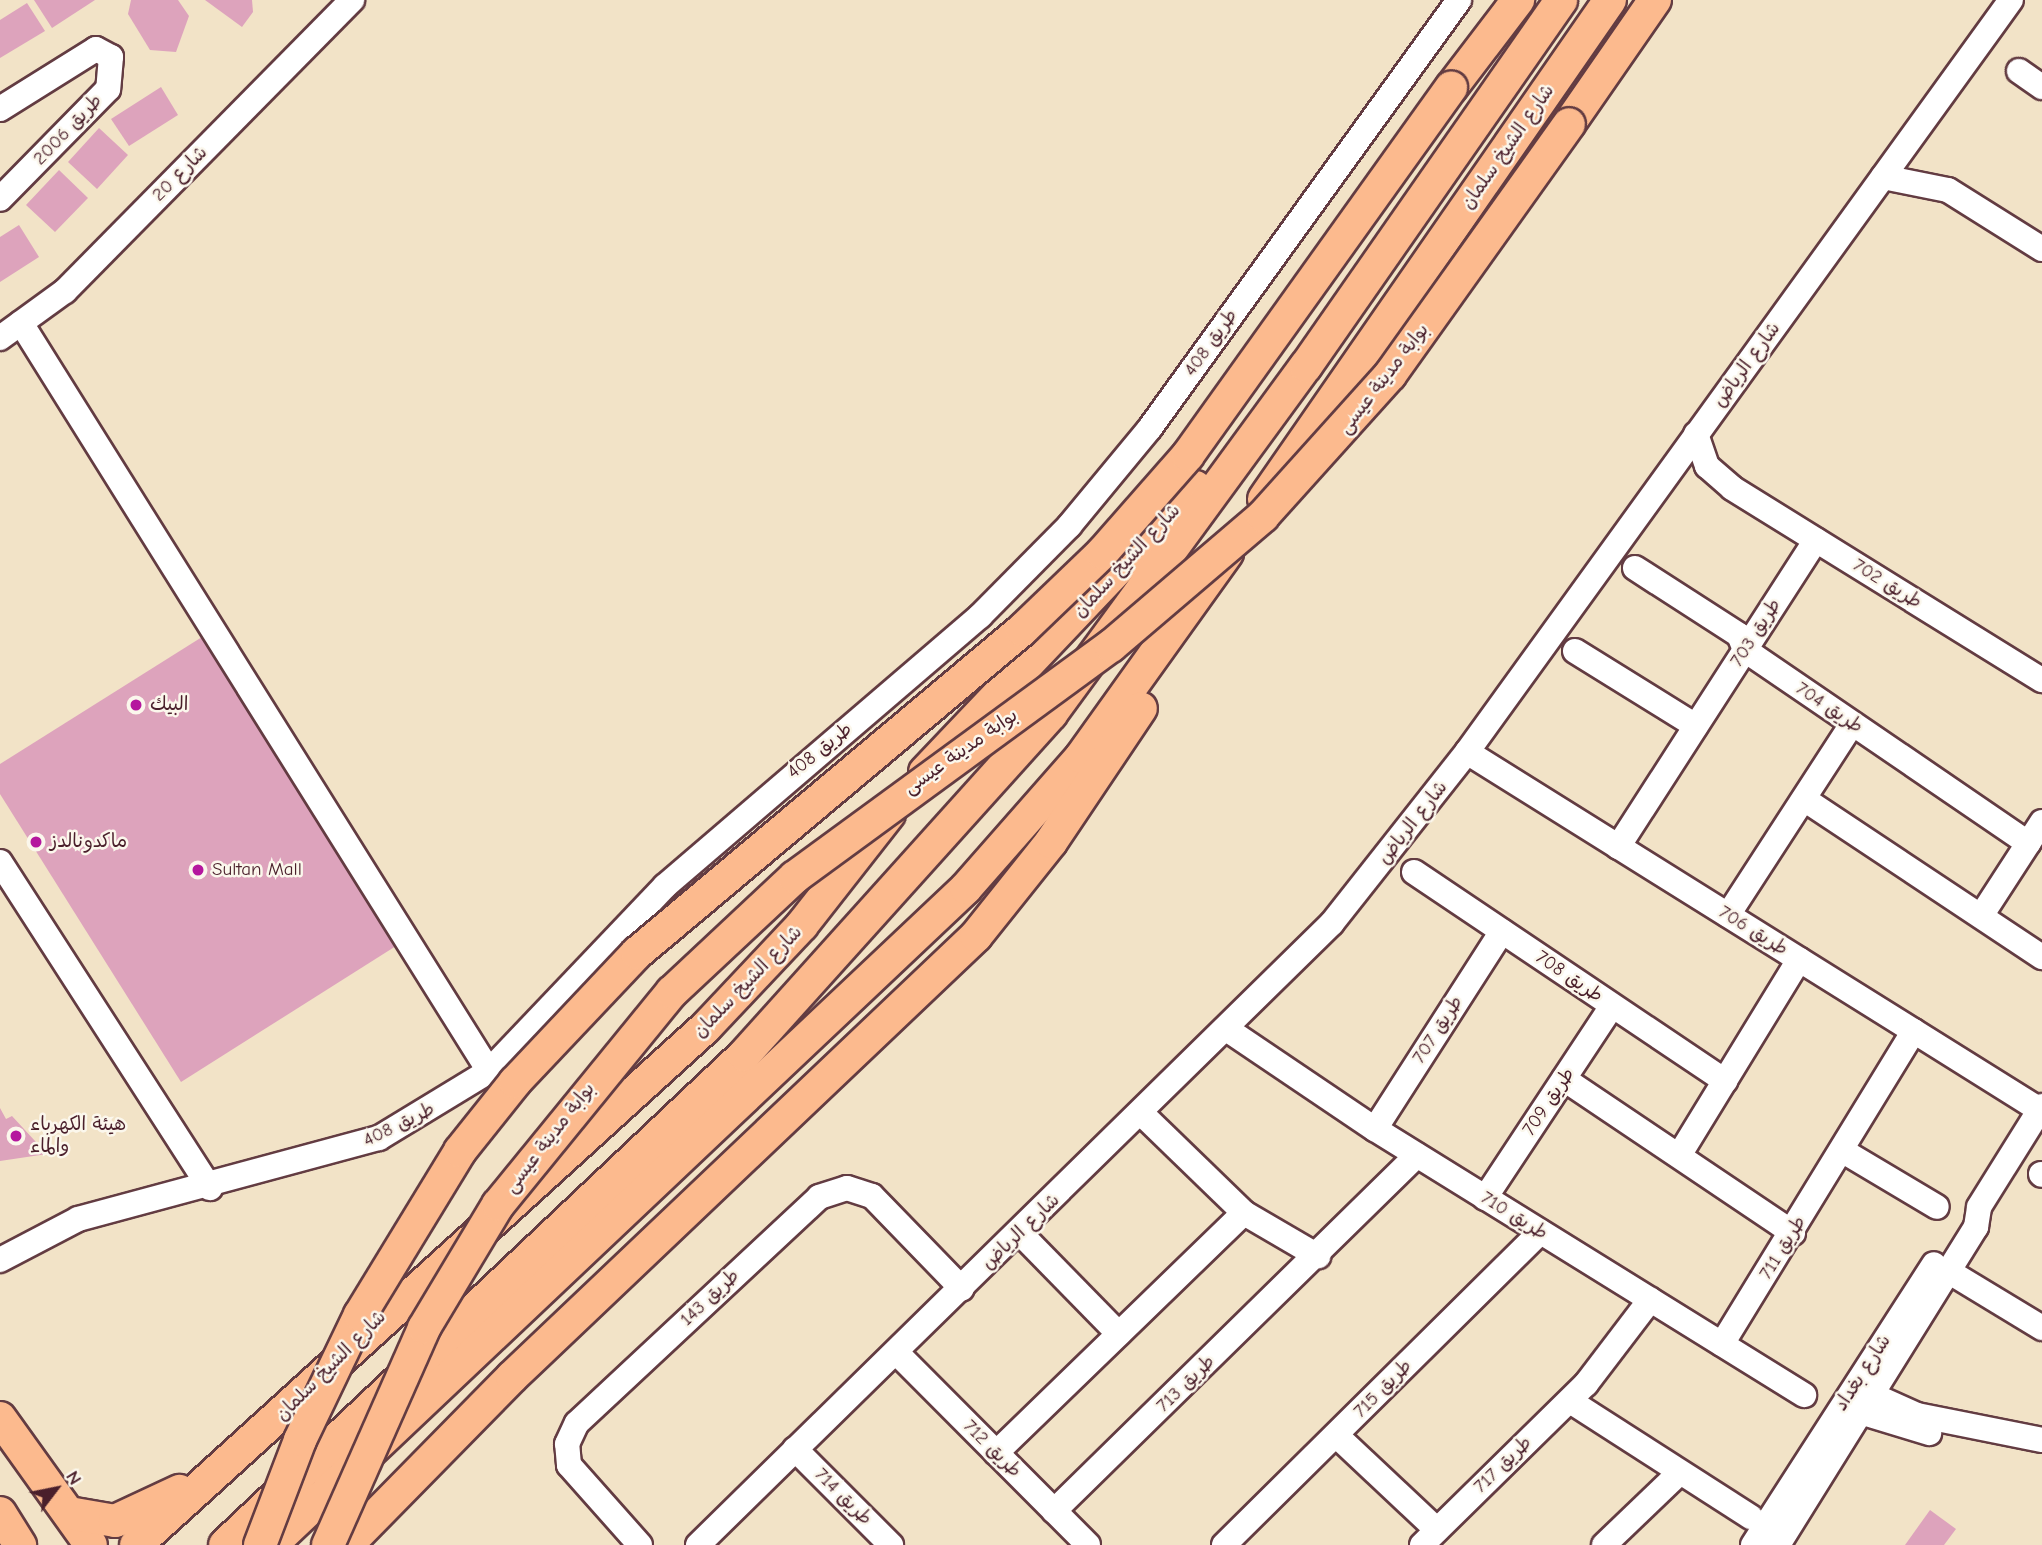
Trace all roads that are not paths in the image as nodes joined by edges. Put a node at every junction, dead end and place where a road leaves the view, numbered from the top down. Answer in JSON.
{"nodes":[{"id":1,"x":352,"y":0,"type":"edge"},
{"id":2,"x":1459,"y":0,"type":"edge"},
{"id":3,"x":1518,"y":0,"type":"edge"},
{"id":4,"x":1561,"y":0,"type":"edge"},
{"id":5,"x":1610,"y":0,"type":"edge"},
{"id":6,"x":1655,"y":0,"type":"edge"},
{"id":7,"x":2011,"y":0,"type":"edge"},
{"id":8,"x":2019,"y":71,"type":"dead end"},
{"id":9,"x":2042,"y":87,"type":"edge"},
{"id":10,"x":0,"y":108,"type":"edge"},
{"id":11,"x":1907,"y":142,"type":"junction"},
{"id":12,"x":1883,"y":177,"type":"junction"},
{"id":13,"x":1948,"y":190,"type":"junction"},
{"id":14,"x":1,"y":196,"type":"edge"},
{"id":15,"x":2042,"y":249,"type":"edge"},
{"id":16,"x":21,"y":323,"type":"junction"},
{"id":17,"x":0,"y":338,"type":"edge"},
{"id":18,"x":1306,"y":366,"type":"junction"},
{"id":19,"x":1696,"y":434,"type":"junction"},
{"id":20,"x":1667,"y":475,"type":"junction"},
{"id":21,"x":1732,"y":488,"type":"junction"},
{"id":22,"x":1816,"y":540,"type":"junction"},
{"id":23,"x":1635,"y":568,"type":"dead end"},
{"id":24,"x":1191,"y":606,"type":"junction"},
{"id":25,"x":1745,"y":650,"type":"junction"},
{"id":26,"x":1575,"y":651,"type":"dead end"},
{"id":27,"x":2042,"y":680,"type":"edge"},
{"id":28,"x":1852,"y":724,"type":"junction"},
{"id":29,"x":1696,"y":726,"type":"junction"},
{"id":30,"x":1467,"y":752,"type":"junction"},
{"id":31,"x":1804,"y":799,"type":"junction"},
{"id":32,"x":2042,"y":822,"type":"edge"},
{"id":33,"x":2028,"y":843,"type":"junction"},
{"id":34,"x":1618,"y":846,"type":"junction"},
{"id":35,"x":0,"y":862,"type":"edge"},
{"id":36,"x":1414,"y":872,"type":"dead end"},
{"id":37,"x":1728,"y":915,"type":"junction"},
{"id":38,"x":1981,"y":916,"type":"junction"},
{"id":39,"x":1502,"y":932,"type":"junction"},
{"id":40,"x":2042,"y":957,"type":"edge"},
{"id":41,"x":1799,"y":960,"type":"junction"},
{"id":42,"x":1612,"y":1006,"type":"junction"},
{"id":43,"x":1228,"y":1030,"type":"junction"},
{"id":44,"x":1914,"y":1031,"type":"junction"},
{"id":45,"x":489,"y":1071,"type":"junction"},
{"id":46,"x":1564,"y":1079,"type":"junction"},
{"id":47,"x":1725,"y":1081,"type":"junction"},
{"id":48,"x":2041,"y":1108,"type":"edge"},
{"id":49,"x":1142,"y":1114,"type":"junction"},
{"id":50,"x":1375,"y":1129,"type":"junction"},
{"id":51,"x":1843,"y":1151,"type":"junction"},
{"id":52,"x":1680,"y":1154,"type":"junction"},
{"id":53,"x":1417,"y":1156,"type":"junction"},
{"id":54,"x":210,"y":1188,"type":"junction"},
{"id":55,"x":1485,"y":1198,"type":"junction"},
{"id":56,"x":1937,"y":1207,"type":"dead end"},
{"id":57,"x":1979,"y":1207,"type":"junction"},
{"id":58,"x":1244,"y":1213,"type":"junction"},
{"id":59,"x":1540,"y":1232,"type":"junction"},
{"id":60,"x":1020,"y":1233,"type":"junction"},
{"id":61,"x":1793,"y":1233,"type":"junction"},
{"id":62,"x":1318,"y":1256,"type":"junction"},
{"id":63,"x":0,"y":1260,"type":"edge"},
{"id":64,"x":1948,"y":1271,"type":"junction"},
{"id":65,"x":962,"y":1289,"type":"junction"},
{"id":66,"x":1650,"y":1300,"type":"junction"},
{"id":67,"x":2042,"y":1328,"type":"edge"},
{"id":68,"x":1119,"y":1334,"type":"junction"},
{"id":69,"x":1722,"y":1344,"type":"junction"},
{"id":70,"x":896,"y":1352,"type":"junction"},
{"id":71,"x":1804,"y":1395,"type":"dead end"},
{"id":72,"x":1857,"y":1400,"type":"junction"},
{"id":73,"x":1570,"y":1401,"type":"junction"},
{"id":74,"x":0,"y":1418,"type":"edge"},
{"id":75,"x":1336,"y":1436,"type":"junction"},
{"id":76,"x":2042,"y":1440,"type":"edge"},
{"id":77,"x":795,"y":1449,"type":"junction"},
{"id":78,"x":996,"y":1453,"type":"junction"},
{"id":79,"x":233,"y":1462,"type":"junction"},
{"id":80,"x":1677,"y":1475,"type":"junction"},
{"id":81,"x":1054,"y":1511,"type":"junction"},
{"id":82,"x":0,"y":1513,"type":"edge"},
{"id":83,"x":69,"y":1513,"type":"junction"},
{"id":84,"x":1751,"y":1517,"type":"dead end"},
{"id":85,"x":1429,"y":1537,"type":"edge"},
{"id":86,"x":703,"y":1543,"type":"edge"},
{"id":87,"x":20,"y":1545,"type":"edge"},
{"id":88,"x":91,"y":1545,"type":"edge"},
{"id":89,"x":135,"y":1545,"type":"edge"},
{"id":90,"x":225,"y":1545,"type":"edge"},
{"id":91,"x":260,"y":1545,"type":"edge"},
{"id":92,"x":271,"y":1545,"type":"edge"},
{"id":93,"x":328,"y":1545,"type":"edge"},
{"id":94,"x":347,"y":1545,"type":"edge"},
{"id":95,"x":640,"y":1545,"type":"edge"},
{"id":96,"x":891,"y":1545,"type":"edge"},
{"id":97,"x":1088,"y":1545,"type":"edge"},
{"id":98,"x":1224,"y":1545,"type":"edge"},
{"id":99,"x":1604,"y":1545,"type":"edge"},
{"id":100,"x":1753,"y":1545,"type":"edge"},
{"id":101,"x":1778,"y":1545,"type":"edge"}],
"edges":[{"from":1,"to":16,"type":"street","name":"شارع 20"},
{"from":2,"to":45,"type":"street","name":"طريق 408"},
{"from":3,"to":91,"type":"main road","bridge":true},
{"from":4,"to":18,"type":"main road","name":"شارع الشيخ سلمان"},
{"from":5,"to":24,"type":"main road","name":"شارع الشيخ سلمان"},
{"from":6,"to":93,"type":"main road","name":"بوابة مدينة عيسى","bridge":true},
{"from":7,"to":11,"type":"street","name":"شارع الرياض"},
{"from":8,"to":9,"type":"street"},
{"from":10,"to":14,"type":"street","name":"طريق 2006"},
{"from":11,"to":12,"type":"street","name":"شارع الرياض"},
{"from":11,"to":13,"type":"street"},
{"from":12,"to":13,"type":"street"},
{"from":12,"to":19,"type":"street","name":"شارع الرياض"},
{"from":13,"to":15,"type":"street"},
{"from":16,"to":17,"type":"street","name":"شارع 20"},
{"from":16,"to":45,"type":"street"},
{"from":18,"to":79,"type":"main road","name":"شارع الشيخ سلمان"},
{"from":18,"to":90,"type":"main road","name":"شارع الشيخ سلمان"},
{"from":19,"to":20,"type":"street","name":"شارع الرياض"},
{"from":19,"to":21,"type":"street","name":"طريق 702"},
{"from":20,"to":21,"type":"street","name":"طريق 702"},
{"from":20,"to":30,"type":"street","name":"شارع الرياض"},
{"from":21,"to":22,"type":"street","name":"طريق 702"},
{"from":22,"to":25,"type":"street","name":"طريق 703"},
{"from":22,"to":27,"type":"street","name":"طريق 702"},
{"from":23,"to":25,"type":"street","name":"طريق 704"},
{"from":24,"to":92,"type":"main road","name":"شارع الشيخ سلمان"},
{"from":24,"to":94,"type":"main road","name":"شارع الشيخ سلمان"},
{"from":25,"to":28,"type":"street","name":"طريق 704"},
{"from":25,"to":29,"type":"street","name":"طريق 703"},
{"from":26,"to":29,"type":"street"},
{"from":28,"to":31,"type":"street"},
{"from":28,"to":33,"type":"street","name":"طريق 704"},
{"from":29,"to":34,"type":"street","name":"طريق 703"},
{"from":30,"to":34,"type":"street","name":"طريق 706"},
{"from":30,"to":43,"type":"street","name":"شارع الرياض"},
{"from":31,"to":37,"type":"street"},
{"from":31,"to":38,"type":"street"},
{"from":32,"to":33,"type":"street"},
{"from":33,"to":38,"type":"street"},
{"from":34,"to":37,"type":"street","name":"طريق 706"},
{"from":35,"to":54,"type":"street"},
{"from":36,"to":39,"type":"street","name":"طريق 708"},
{"from":37,"to":41,"type":"street","name":"طريق 706"},
{"from":38,"to":40,"type":"street"},
{"from":39,"to":42,"type":"street","name":"طريق 708"},
{"from":39,"to":50,"type":"street","name":"طريق 707"},
{"from":41,"to":44,"type":"street","name":"طريق 706"},
{"from":41,"to":47,"type":"street"},
{"from":42,"to":46,"type":"street","name":"طريق 709"},
{"from":42,"to":47,"type":"street","name":"طريق 708"},
{"from":43,"to":49,"type":"street","name":"شارع الرياض"},
{"from":43,"to":50,"type":"street","name":"طريق 710"},
{"from":44,"to":48,"type":"street","name":"طريق 706"},
{"from":44,"to":51,"type":"street","name":"طريق 711"},
{"from":45,"to":54,"type":"street","name":"طريق 408"},
{"from":46,"to":52,"type":"street"},
{"from":46,"to":55,"type":"street","name":"طريق 709"},
{"from":47,"to":52,"type":"street"},
{"from":48,"to":57,"type":"street","name":"شارع بغداد"},
{"from":49,"to":58,"type":"street"},
{"from":49,"to":60,"type":"street","name":"شارع الرياض"},
{"from":50,"to":53,"type":"street","name":"طريق 710"},
{"from":51,"to":56,"type":"street"},
{"from":51,"to":61,"type":"street","name":"طريق 711"},
{"from":52,"to":61,"type":"street"},
{"from":53,"to":55,"type":"street","name":"طريق 710"},
{"from":53,"to":62,"type":"street","name":"طريق 713"},
{"from":54,"to":63,"type":"street","name":"طريق 408"},
{"from":55,"to":59,"type":"street","name":"طريق 710"},
{"from":57,"to":64,"type":"street","name":"شارع بغداد"},
{"from":57,"to":72,"type":"street","name":"شارع بغداد"},
{"from":58,"to":62,"type":"street"},
{"from":58,"to":68,"type":"street"},
{"from":59,"to":66,"type":"street","name":"طريق 710"},
{"from":59,"to":75,"type":"street","name":"طريق 715"},
{"from":60,"to":65,"type":"street","name":"شارع الرياض"},
{"from":60,"to":68,"type":"street"},
{"from":61,"to":69,"type":"street","name":"طريق 711"},
{"from":62,"to":81,"type":"street","name":"طريق 713"},
{"from":64,"to":67,"type":"street"},
{"from":64,"to":72,"type":"street","name":"شارع بغداد"},
{"from":65,"to":70,"type":"street","name":"شارع الرياض"},
{"from":65,"to":95,"type":"street","name":"طريق 143"},
{"from":66,"to":69,"type":"street","name":"طريق 710"},
{"from":66,"to":73,"type":"street","name":"طريق 717"},
{"from":68,"to":78,"type":"street"},
{"from":69,"to":71,"type":"street","name":"طريق 710"},
{"from":70,"to":77,"type":"street","name":"شارع الرياض"},
{"from":70,"to":78,"type":"street","name":"طريق 712"},
{"from":72,"to":76,"type":"street"},
{"from":72,"to":100,"type":"street","name":"شارع بغداد"},
{"from":72,"to":101,"type":"street","name":"شارع بغداد"},
{"from":73,"to":80,"type":"street"},
{"from":73,"to":85,"type":"street","name":"طريق 717"},
{"from":74,"to":83,"type":"main road"},
{"from":75,"to":85,"type":"street","name":"طريق 717"},
{"from":75,"to":98,"type":"street","name":"طريق 715"},
{"from":77,"to":86,"type":"street","name":"شارع الرياض"},
{"from":77,"to":96,"type":"street","name":"طريق 714"},
{"from":78,"to":81,"type":"street","name":"طريق 712"},
{"from":79,"to":83,"type":"main road"},
{"from":79,"to":89,"type":"main road","name":"شارع الشيخ سلمان"},
{"from":80,"to":84,"type":"street"},
{"from":80,"to":99,"type":"street"},
{"from":81,"to":97,"type":"street","name":"طريق 712"},
{"from":82,"to":87,"type":"main road"},
{"from":83,"to":88,"type":"main road"}]}
